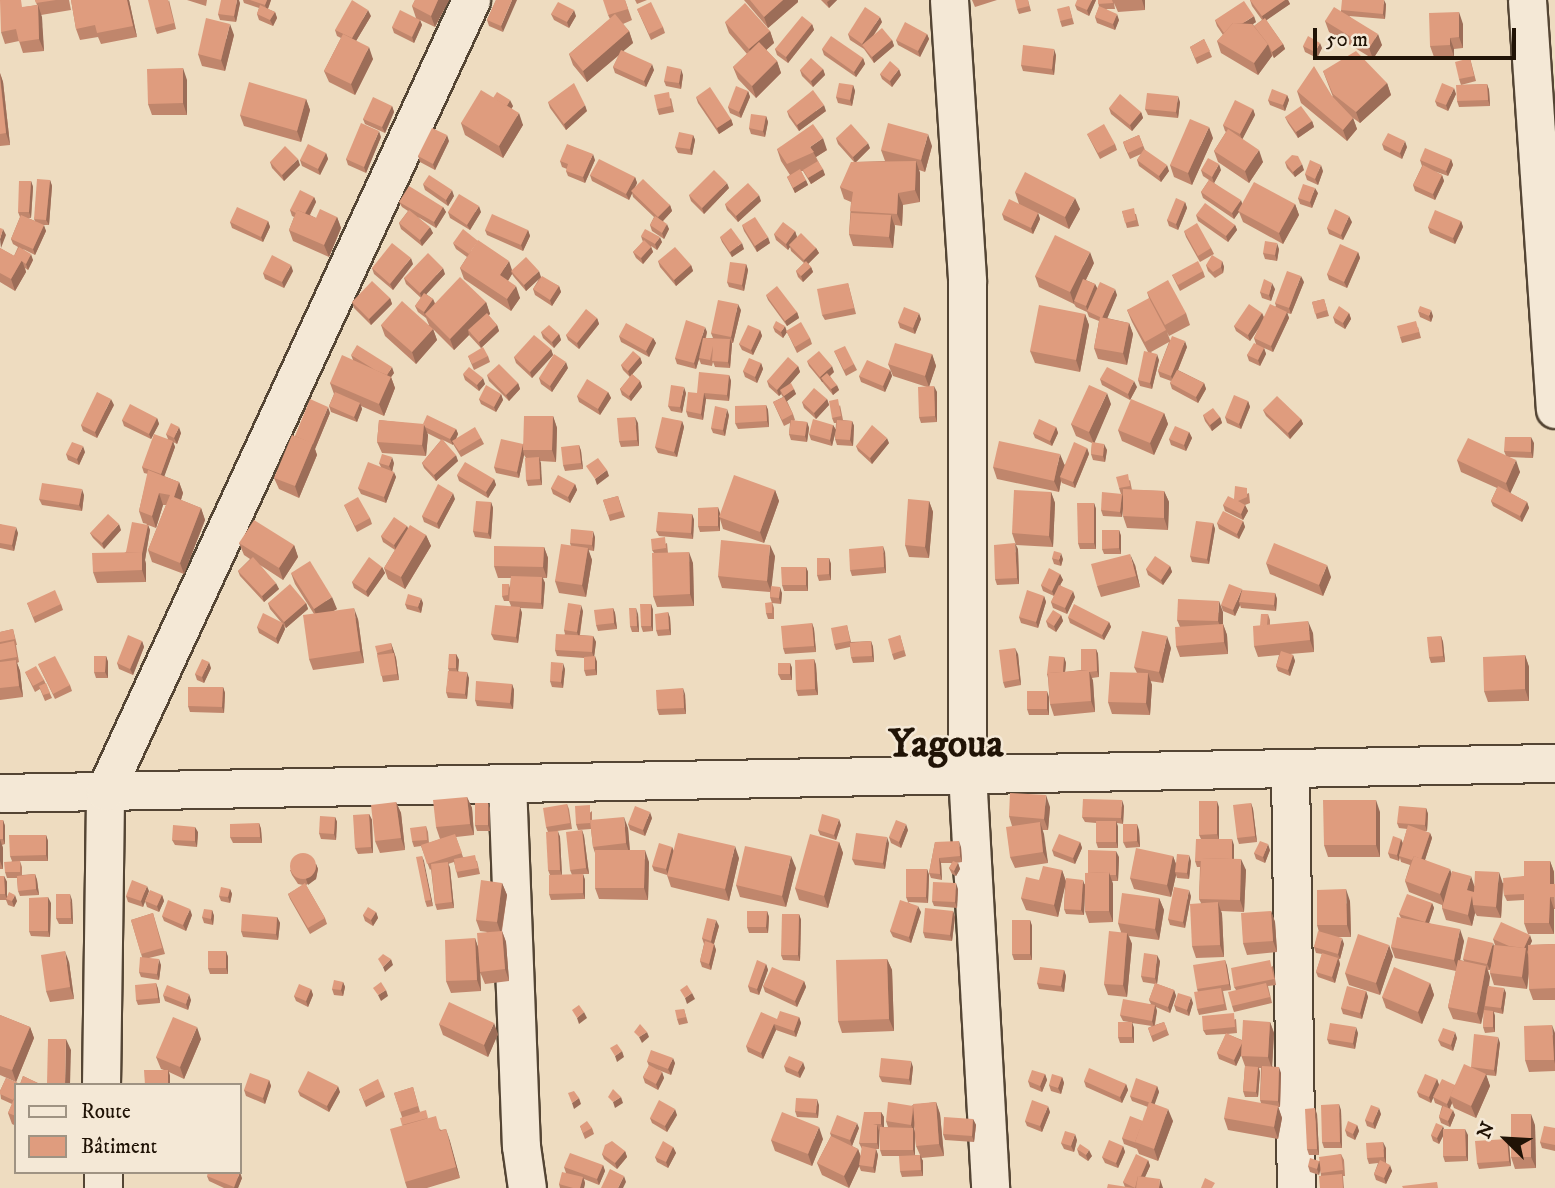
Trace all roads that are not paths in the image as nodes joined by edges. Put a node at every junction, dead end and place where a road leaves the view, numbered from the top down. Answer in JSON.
{"nodes":[{"id":1,"x":471,"y":0,"type":"edge"},
{"id":2,"x":949,"y":0,"type":"edge"},
{"id":3,"x":1527,"y":0,"type":"edge"},
{"id":4,"x":1555,"y":409,"type":"edge"},
{"id":5,"x":1555,"y":763,"type":"edge"},
{"id":6,"x":1290,"y":768,"type":"junction"},
{"id":7,"x":967,"y":773,"type":"junction"},
{"id":8,"x":507,"y":783,"type":"junction"},
{"id":9,"x":105,"y":791,"type":"junction"},
{"id":10,"x":0,"y":793,"type":"edge"},
{"id":11,"x":102,"y":1083,"type":"edge"},
{"id":12,"x":527,"y":1188,"type":"edge"},
{"id":13,"x":989,"y":1188,"type":"edge"},
{"id":14,"x":1296,"y":1188,"type":"edge"}],
"edges":[{"from":1,"to":9,"type":"street"},
{"from":2,"to":7,"type":"street"},
{"from":3,"to":4,"type":"street"},
{"from":5,"to":6,"type":"street"},
{"from":6,"to":7,"type":"street"},
{"from":6,"to":14,"type":"street"},
{"from":7,"to":8,"type":"street"},
{"from":7,"to":13,"type":"street"},
{"from":8,"to":9,"type":"street"},
{"from":8,"to":12,"type":"street"},
{"from":9,"to":10,"type":"street"},
{"from":9,"to":11,"type":"street"}]}
